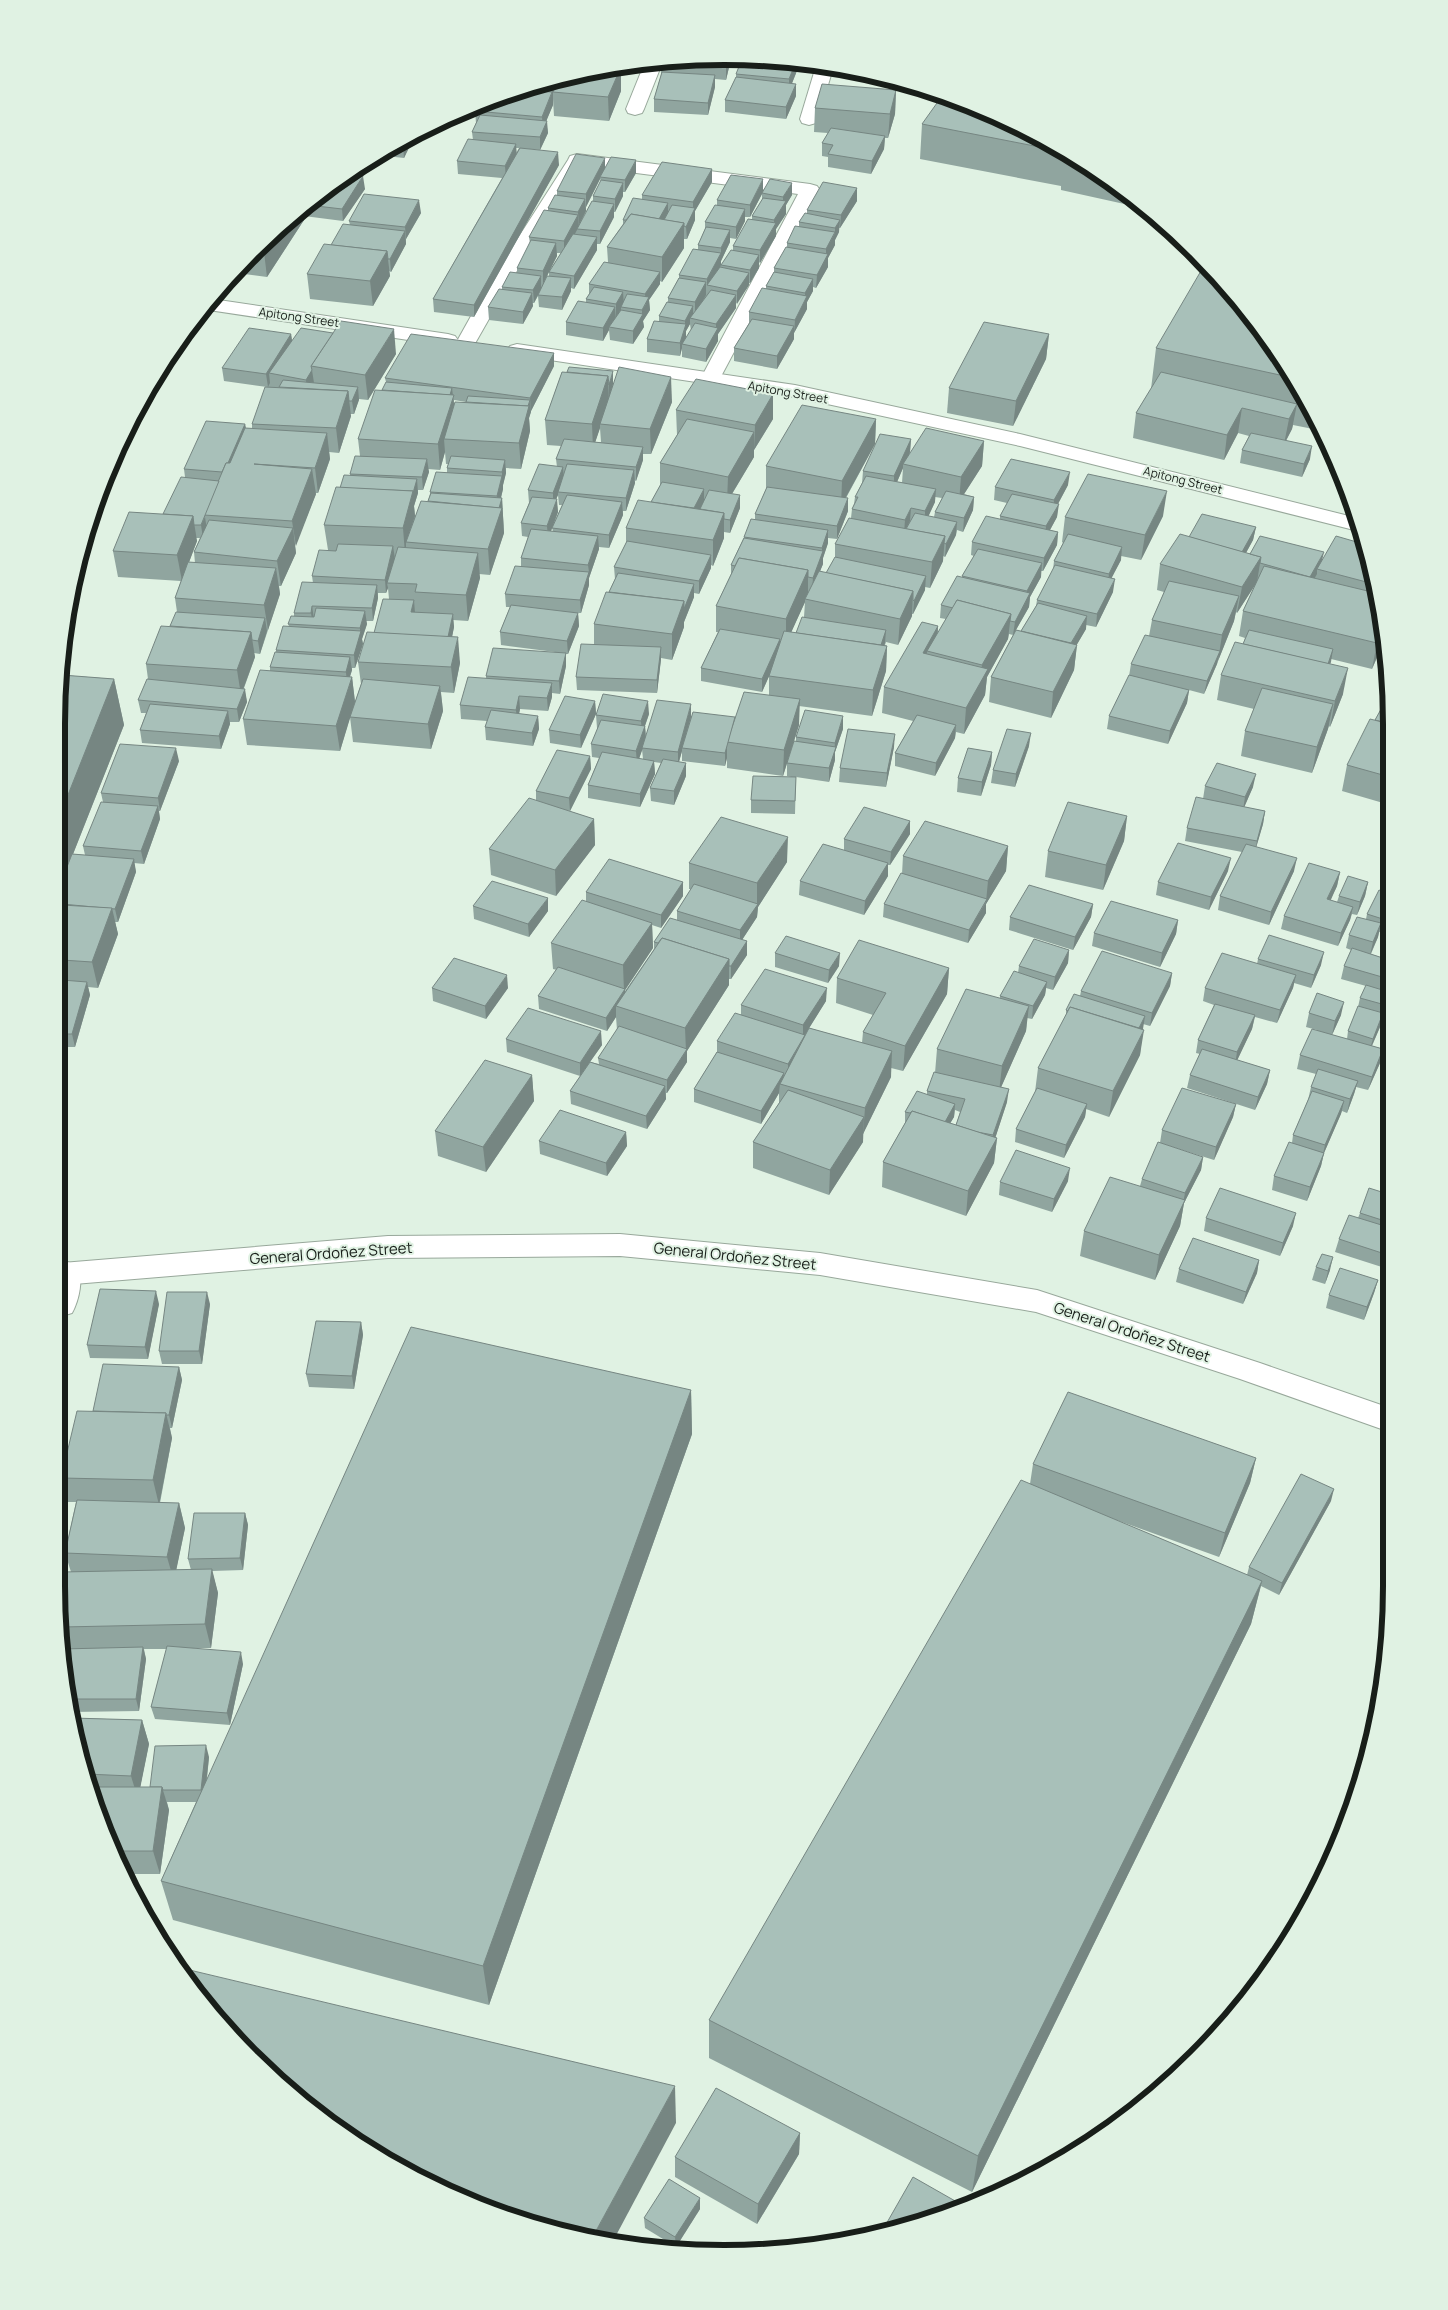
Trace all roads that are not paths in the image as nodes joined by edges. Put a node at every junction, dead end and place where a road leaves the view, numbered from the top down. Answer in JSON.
{"nodes":[{"id":1,"x":651,"y":70,"type":"edge"},
{"id":2,"x":822,"y":73,"type":"edge"},
{"id":3,"x":635,"y":109,"type":"dead end"},
{"id":4,"x":810,"y":119,"type":"dead end"},
{"id":5,"x":216,"y":305,"type":"edge"},
{"id":6,"x":481,"y":345,"type":"junction"},
{"id":7,"x":710,"y":380,"type":"junction"},
{"id":8,"x":1352,"y":524,"type":"edge"},
{"id":9,"x":65,"y":1274,"type":"edge"},
{"id":10,"x":1383,"y":1418,"type":"edge"}],
"edges":[{"from":1,"to":3,"type":"street"},
{"from":2,"to":4,"type":"street"},
{"from":5,"to":6,"type":"street","name":"Apitong Street"},
{"from":6,"to":7,"type":"street","name":"Apitong Street"},
{"from":6,"to":7,"type":"street"},
{"from":7,"to":8,"type":"street","name":"Apitong Street"},
{"from":9,"to":10,"type":"street","name":"General Ordoñez Street"}]}
